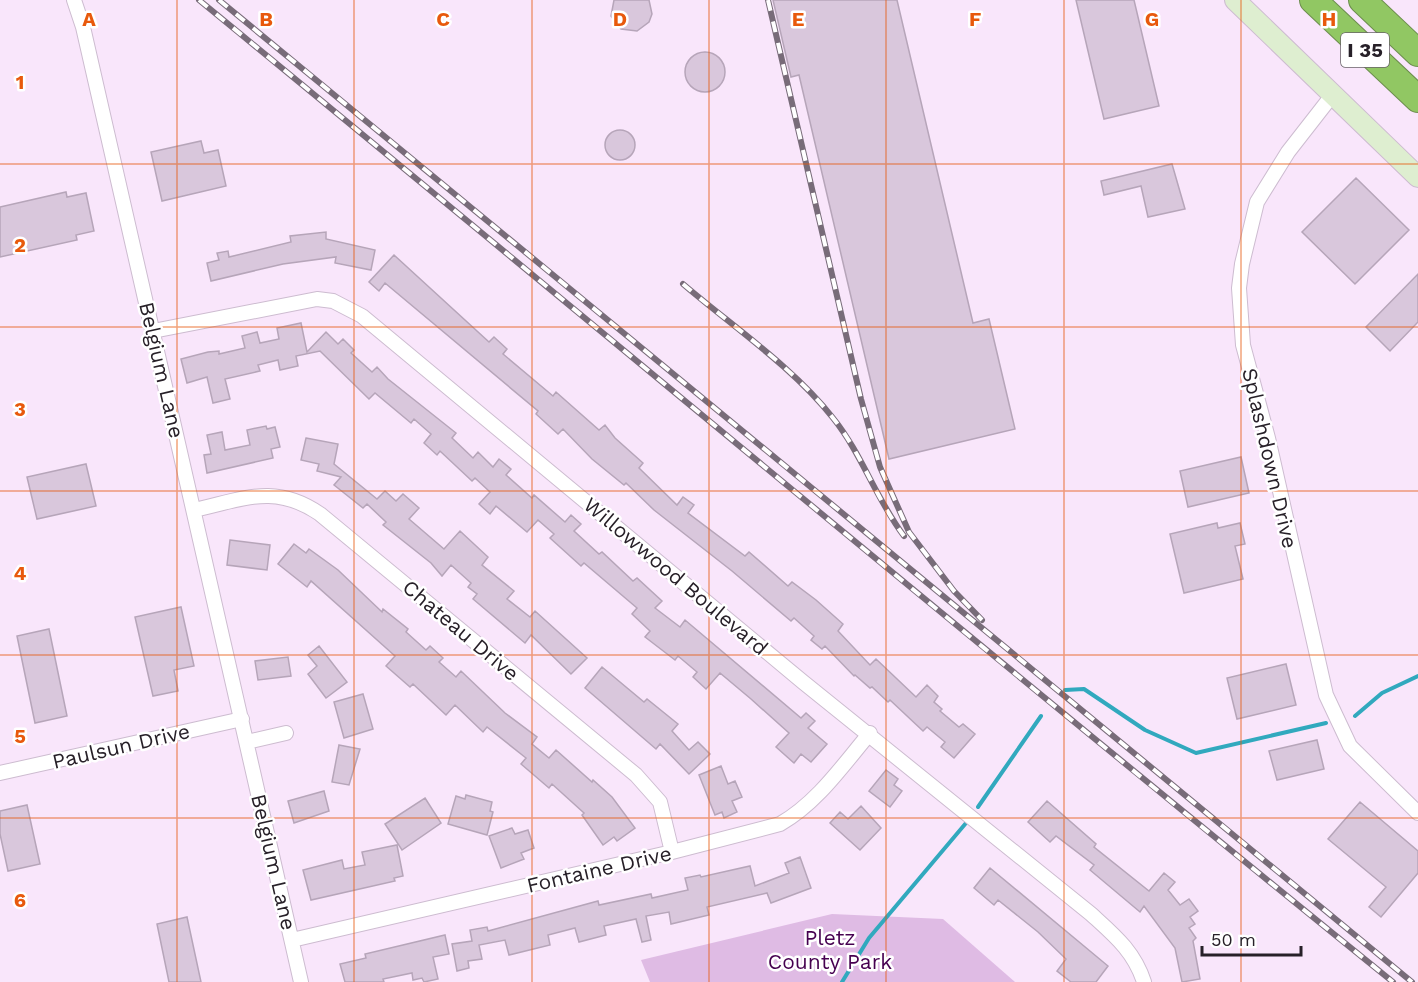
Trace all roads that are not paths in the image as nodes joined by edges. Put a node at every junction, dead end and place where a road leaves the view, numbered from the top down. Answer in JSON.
{"nodes":[{"id":1,"x":74,"y":0,"type":"edge"},
{"id":2,"x":1235,"y":0,"type":"edge"},
{"id":3,"x":1312,"y":0,"type":"edge"},
{"id":4,"x":1362,"y":0,"type":"edge"},
{"id":5,"x":1418,"y":53,"type":"edge"},
{"id":6,"x":1334,"y":93,"type":"junction"},
{"id":7,"x":1418,"y":99,"type":"edge"},
{"id":8,"x":1418,"y":177,"type":"edge"},
{"id":9,"x":153,"y":331,"type":"junction"},
{"id":10,"x":194,"y":510,"type":"junction"},
{"id":11,"x":242,"y":719,"type":"junction"},
{"id":12,"x":286,"y":733,"type":"dead end"},
{"id":13,"x":870,"y":733,"type":"junction"},
{"id":14,"x":247,"y":742,"type":"junction"},
{"id":15,"x":0,"y":773,"type":"edge"},
{"id":16,"x":1418,"y":813,"type":"edge"},
{"id":17,"x":672,"y":852,"type":"junction"},
{"id":18,"x":292,"y":940,"type":"junction"},
{"id":19,"x":302,"y":982,"type":"edge"},
{"id":20,"x":1144,"y":982,"type":"edge"}],
"edges":[{"from":1,"to":9,"type":"street","name":"Belgium Lane"},
{"from":2,"to":6,"type":"main road"},
{"from":3,"to":7,"type":"highway","number":"I 35"},
{"from":4,"to":5,"type":"highway","number":"I 35"},
{"from":6,"to":8,"type":"main road"},
{"from":6,"to":16,"type":"street","name":"Splashdown Drive"},
{"from":9,"to":10,"type":"street","name":"Belgium Lane"},
{"from":9,"to":13,"type":"street","name":"Willowwood Boulevard"},
{"from":10,"to":11,"type":"street","name":"Belgium Lane"},
{"from":10,"to":17,"type":"street","name":"Chateau Drive"},
{"from":11,"to":14,"type":"street","name":"Belgium Lane"},
{"from":11,"to":15,"type":"street","name":"Paulsun Drive"},
{"from":12,"to":14,"type":"street"},
{"from":13,"to":17,"type":"street","name":"Fontaine Drive"},
{"from":13,"to":20,"type":"street","name":"Willowwood Boulevard"},
{"from":14,"to":18,"type":"street","name":"Belgium Lane"},
{"from":17,"to":18,"type":"street","name":"Fontaine Drive"},
{"from":18,"to":19,"type":"street","name":"Belgium Lane"}]}
